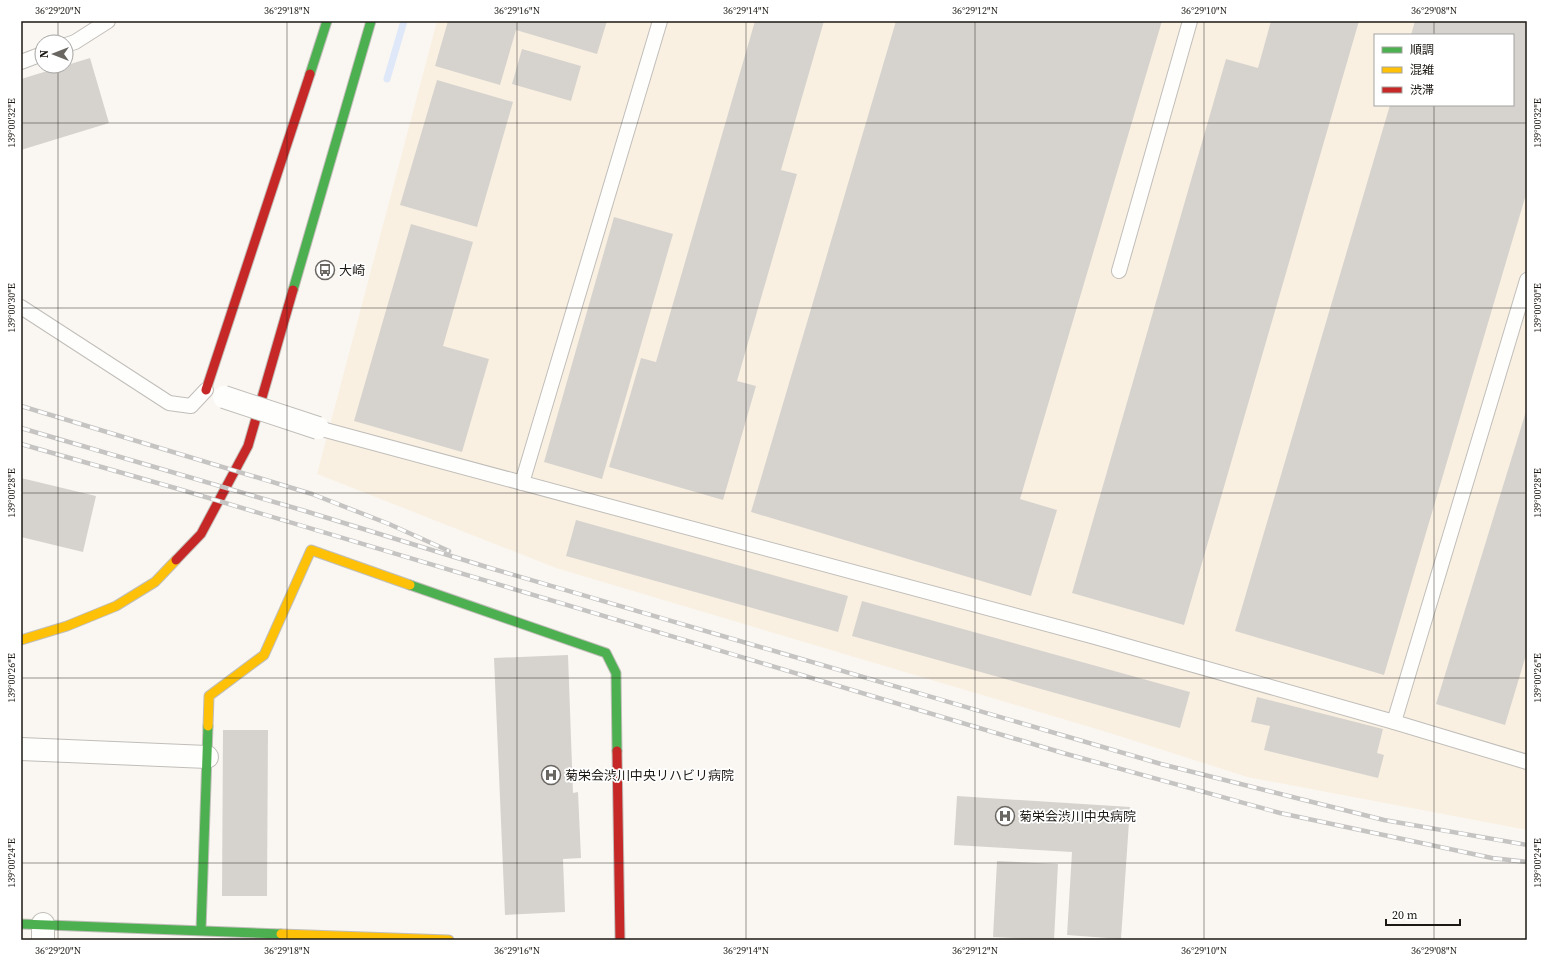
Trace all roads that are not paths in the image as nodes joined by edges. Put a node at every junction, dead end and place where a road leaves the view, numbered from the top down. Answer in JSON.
{"nodes":[{"id":1,"x":108,"y":21,"type":"edge"},
{"id":2,"x":327,"y":21,"type":"edge"},
{"id":3,"x":372,"y":21,"type":"edge"},
{"id":4,"x":660,"y":21,"type":"edge"},
{"id":5,"x":1190,"y":21,"type":"edge"},
{"id":6,"x":74,"y":42,"type":"edge"},
{"id":7,"x":34,"y":57,"type":"edge"},
{"id":8,"x":21,"y":62,"type":"edge"},
{"id":9,"x":1119,"y":271,"type":"dead end"},
{"id":10,"x":1527,"y":280,"type":"edge"},
{"id":11,"x":21,"y":307,"type":"edge"},
{"id":12,"x":215,"y":393,"type":"junction"},
{"id":13,"x":318,"y":428,"type":"joint"},
{"id":14,"x":522,"y":483,"type":"junction"},
{"id":15,"x":21,"y":640,"type":"edge"},
{"id":16,"x":1394,"y":722,"type":"junction"},
{"id":17,"x":21,"y":749,"type":"edge"},
{"id":18,"x":207,"y":757,"type":"junction"},
{"id":19,"x":1527,"y":762,"type":"edge"},
{"id":20,"x":21,"y":924,"type":"edge"},
{"id":21,"x":200,"y":930,"type":"junction"},
{"id":22,"x":43,"y":932,"type":"edge"},
{"id":23,"x":449,"y":940,"type":"edge"},
{"id":24,"x":620,"y":940,"type":"edge"}],
"edges":[{"from":1,"to":6,"type":"lane"},
{"from":2,"to":12,"type":"street"},
{"from":3,"to":15,"type":"street"},
{"from":4,"to":14,"type":"lane"},
{"from":5,"to":9,"type":"lane"},
{"from":7,"to":8,"type":"lane"},
{"from":10,"to":16,"type":"lane"},
{"from":11,"to":12,"type":"lane"},
{"from":12,"to":13,"type":"street","bridge":true},
{"from":13,"to":14,"type":"lane"},
{"from":14,"to":16,"type":"lane"},
{"from":16,"to":19,"type":"lane"},
{"from":17,"to":18,"type":"street"},
{"from":18,"to":21,"type":"street"},
{"from":18,"to":24,"type":"street"},
{"from":20,"to":22,"type":"street"},
{"from":21,"to":22,"type":"street"},
{"from":21,"to":23,"type":"street"}]}
